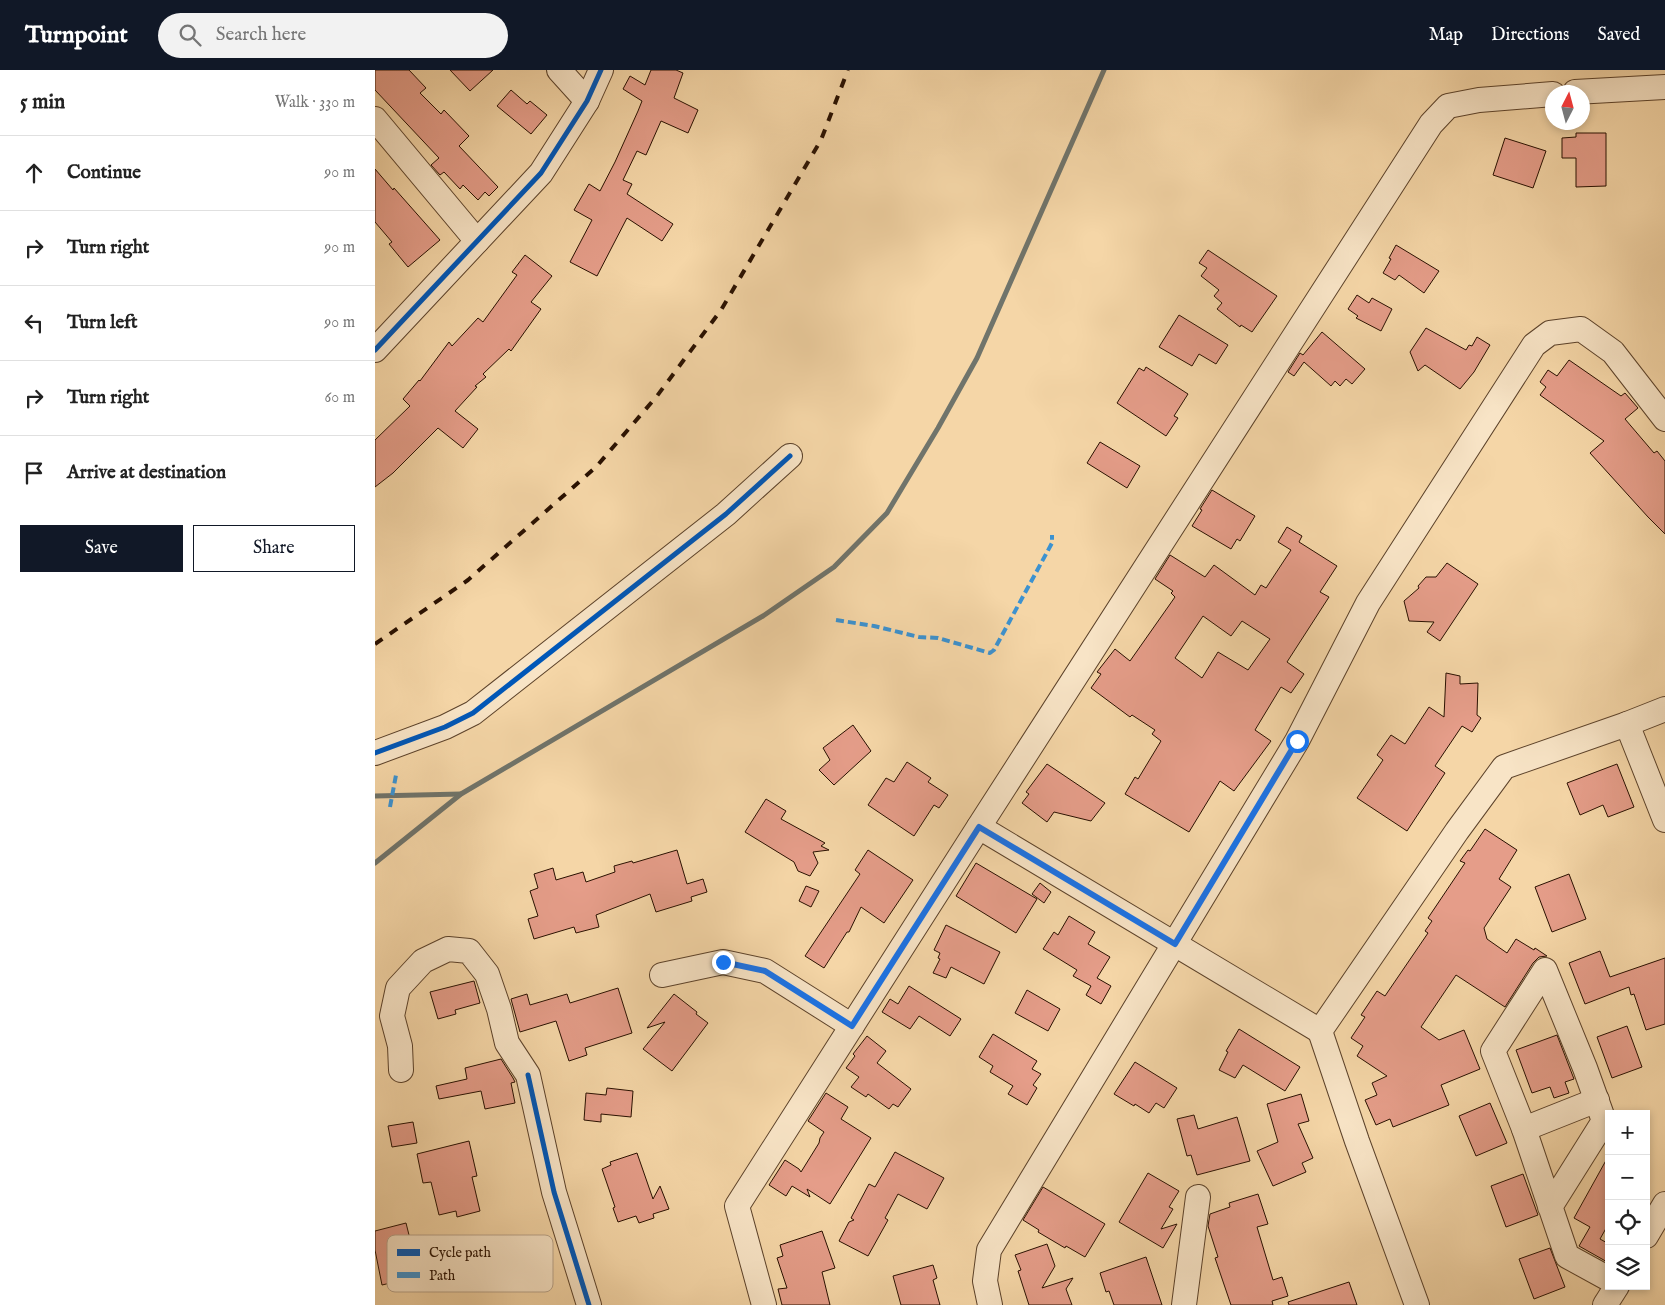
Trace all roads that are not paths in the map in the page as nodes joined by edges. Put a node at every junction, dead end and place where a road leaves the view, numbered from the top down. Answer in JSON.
{"nodes":[{"id":1,"x":559,"y":70,"type":"edge"},
{"id":2,"x":601,"y":70,"type":"edge"},
{"id":3,"x":1665,"y":86,"type":"edge"},
{"id":4,"x":1590,"y":91,"type":"edge"},
{"id":5,"x":1545,"y":95,"type":"edge"},
{"id":6,"x":587,"y":101,"type":"junction"},
{"id":7,"x":375,"y":119,"type":"edge"},
{"id":8,"x":477,"y":241,"type":"junction"},
{"id":9,"x":375,"y":350,"type":"edge"},
{"id":10,"x":1665,"y":419,"type":"edge"},
{"id":11,"x":790,"y":456,"type":"dead end"},
{"id":12,"x":1665,"y":709,"type":"edge"},
{"id":13,"x":1627,"y":724,"type":"junction"},
{"id":14,"x":375,"y":753,"type":"edge"},
{"id":15,"x":1659,"y":785,"type":"edge"},
{"id":16,"x":1665,"y":820,"type":"edge"},
{"id":17,"x":979,"y":827,"type":"junction"},
{"id":18,"x":1175,"y":944,"type":"junction"},
{"id":19,"x":662,"y":975,"type":"dead end"},
{"id":20,"x":852,"y":1026,"type":"junction"},
{"id":21,"x":1320,"y":1032,"type":"junction"},
{"id":22,"x":401,"y":1070,"type":"dead end"},
{"id":23,"x":1597,"y":1100,"type":"junction"},
{"id":24,"x":1524,"y":1129,"type":"junction"},
{"id":25,"x":1198,"y":1197,"type":"dead end"},
{"id":26,"x":1665,"y":1204,"type":"edge"},
{"id":27,"x":1550,"y":1207,"type":"junction"},
{"id":28,"x":1650,"y":1229,"type":"edge"},
{"id":29,"x":1605,"y":1277,"type":"edge"},
{"id":30,"x":1614,"y":1290,"type":"edge"},
{"id":31,"x":589,"y":1305,"type":"edge"},
{"id":32,"x":764,"y":1305,"type":"edge"},
{"id":33,"x":990,"y":1305,"type":"edge"},
{"id":34,"x":1184,"y":1305,"type":"edge"},
{"id":35,"x":1417,"y":1305,"type":"edge"},
{"id":36,"x":1605,"y":1305,"type":"edge"}],
"edges":[{"from":1,"to":6,"type":"street"},
{"from":2,"to":6,"type":"street"},
{"from":3,"to":4,"type":"street"},
{"from":5,"to":17,"type":"street"},
{"from":6,"to":8,"type":"street"},
{"from":7,"to":8,"type":"street"},
{"from":8,"to":9,"type":"street"},
{"from":10,"to":18,"type":"street"},
{"from":11,"to":14,"type":"street"},
{"from":12,"to":13,"type":"street"},
{"from":13,"to":15,"type":"street"},
{"from":13,"to":21,"type":"street"},
{"from":15,"to":16,"type":"street"},
{"from":17,"to":18,"type":"street"},
{"from":17,"to":20,"type":"street"},
{"from":18,"to":21,"type":"street"},
{"from":18,"to":33,"type":"street"},
{"from":19,"to":20,"type":"street"},
{"from":20,"to":32,"type":"street"},
{"from":21,"to":35,"type":"street"},
{"from":22,"to":31,"type":"street"},
{"from":23,"to":24,"type":"street"},
{"from":23,"to":24,"type":"street"},
{"from":23,"to":27,"type":"street"},
{"from":24,"to":27,"type":"street"},
{"from":25,"to":34,"type":"street"},
{"from":26,"to":28,"type":"street"},
{"from":27,"to":29,"type":"street"},
{"from":30,"to":36,"type":"street"}]}
